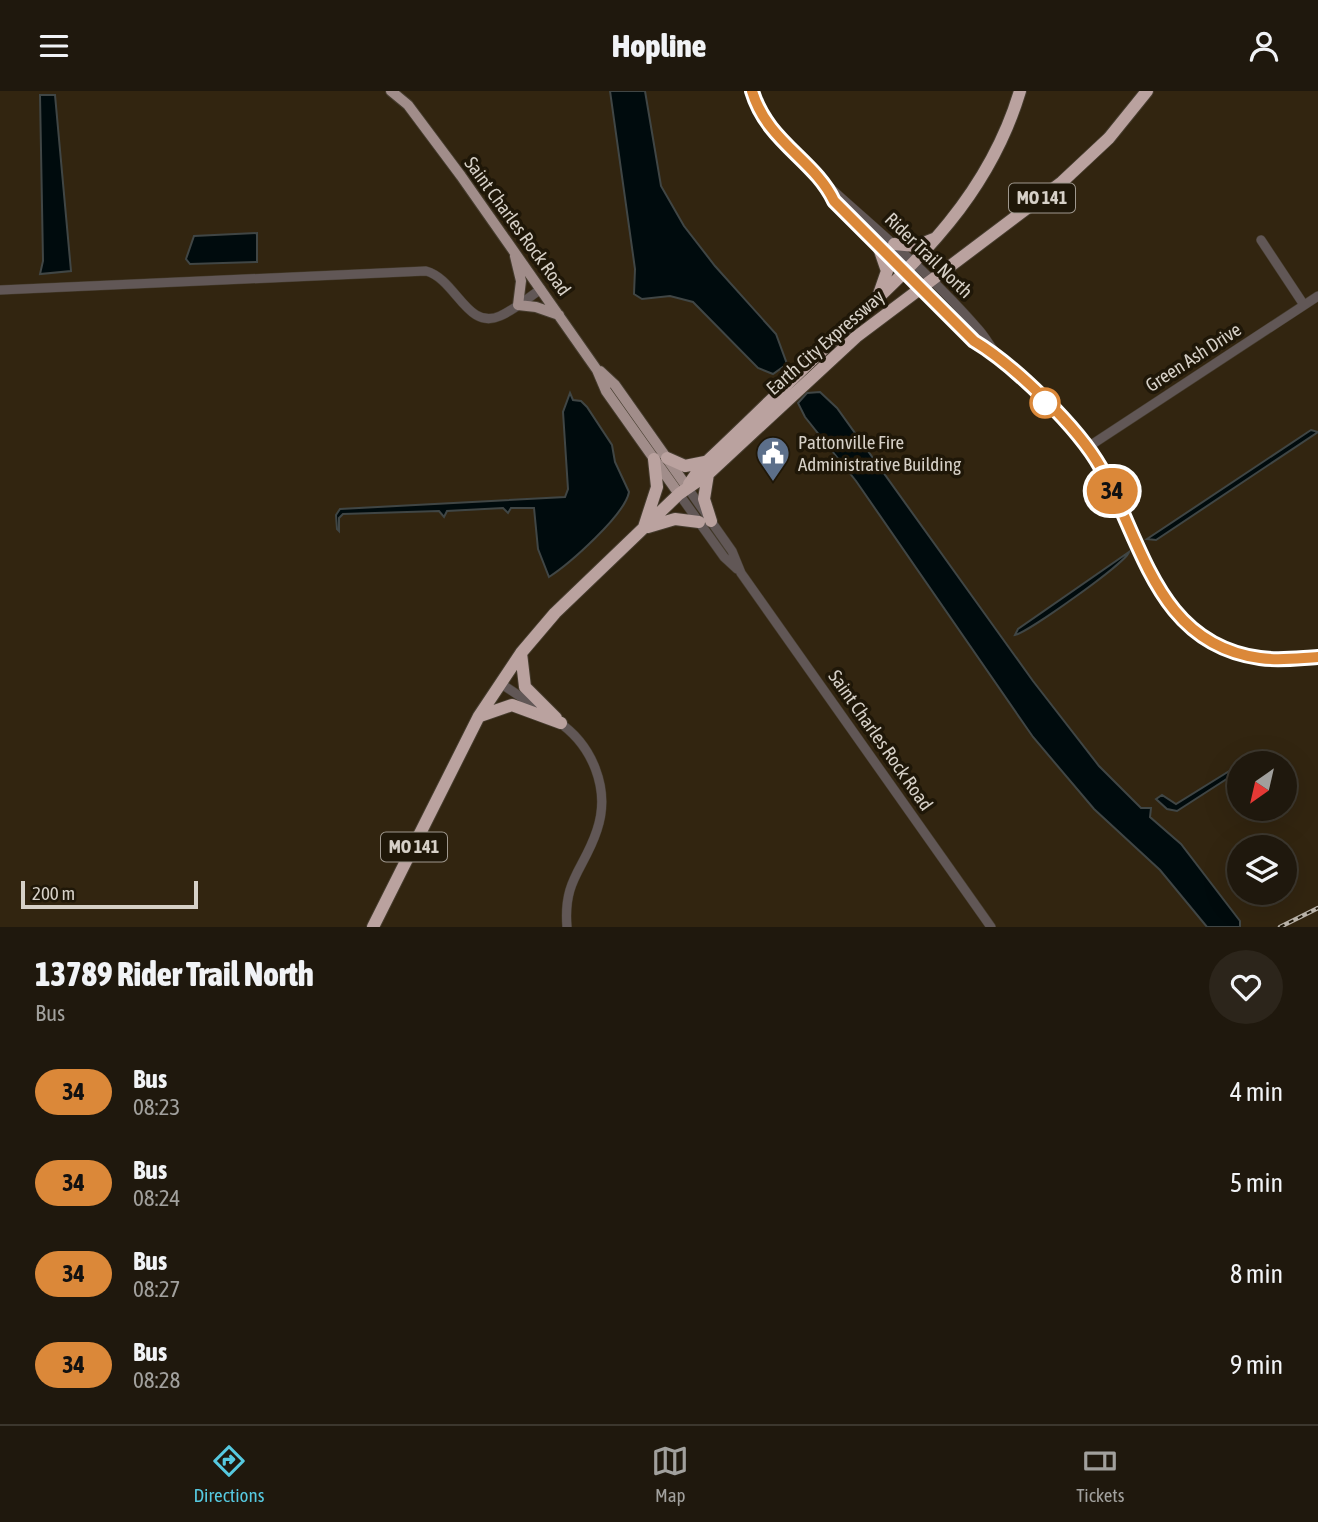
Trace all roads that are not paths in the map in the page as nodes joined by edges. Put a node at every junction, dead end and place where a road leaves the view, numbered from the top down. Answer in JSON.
{"nodes":[{"id":1,"x":391,"y":91,"type":"edge"},
{"id":2,"x":403,"y":91,"type":"edge"},
{"id":3,"x":752,"y":91,"type":"edge"},
{"id":4,"x":1020,"y":91,"type":"edge"},
{"id":5,"x":1147,"y":91,"type":"edge"},
{"id":6,"x":408,"y":105,"type":"junction"},
{"id":7,"x":828,"y":189,"type":"junction"},
{"id":8,"x":942,"y":234,"type":"junction"},
{"id":9,"x":1261,"y":240,"type":"dead end"},
{"id":10,"x":894,"y":244,"type":"junction"},
{"id":11,"x":878,"y":245,"type":"junction"},
{"id":12,"x":513,"y":250,"type":"junction"},
{"id":13,"x":909,"y":268,"type":"junction"},
{"id":14,"x":925,"y":283,"type":"junction"},
{"id":15,"x":541,"y":289,"type":"junction"},
{"id":16,"x":0,"y":290,"type":"edge"},
{"id":17,"x":1318,"y":296,"type":"edge"},
{"id":18,"x":877,"y":299,"type":"junction"},
{"id":19,"x":518,"y":305,"type":"junction"},
{"id":20,"x":1304,"y":305,"type":"junction"},
{"id":21,"x":560,"y":316,"type":"junction"},
{"id":22,"x":1088,"y":447,"type":"junction"},
{"id":23,"x":660,"y":459,"type":"junction"},
{"id":24,"x":707,"y":468,"type":"junction"},
{"id":25,"x":683,"y":491,"type":"junction"},
{"id":26,"x":705,"y":522,"type":"junction"},
{"id":27,"x":644,"y":528,"type":"junction"},
{"id":28,"x":521,"y":653,"type":"junction"},
{"id":29,"x":1318,"y":657,"type":"edge"},
{"id":30,"x":500,"y":683,"type":"junction"},
{"id":31,"x":480,"y":716,"type":"junction"},
{"id":32,"x":561,"y":723,"type":"junction"},
{"id":33,"x":373,"y":927,"type":"edge"},
{"id":34,"x":567,"y":927,"type":"edge"},
{"id":35,"x":991,"y":927,"type":"edge"}],
"edges":[{"from":1,"to":6,"type":"main road","name":"Saint Charles Rock Road"},
{"from":2,"to":6,"type":"main road","name":"Saint Charles Rock Road"},
{"from":3,"to":7,"type":"street","name":"Rider Trail North"},
{"from":4,"to":8,"type":"highway","name":"Earth City Expressway","number":"MO 141"},
{"from":5,"to":14,"type":"highway","name":"Earth City Expressway","number":"MO 141"},
{"from":6,"to":12,"type":"main road","name":"Saint Charles Rock Road"},
{"from":7,"to":10,"type":"street","name":"Rider Trail North"},
{"from":7,"to":11,"type":"street","name":"Rider Trail North"},
{"from":8,"to":10,"type":"highway"},
{"from":8,"to":13,"type":"highway","name":"Earth City Expressway","number":"MO 141"},
{"from":9,"to":20,"type":"street"},
{"from":10,"to":13,"type":"street","name":"Rider Trail North"},
{"from":11,"to":13,"type":"street","name":"Rider Trail North"},
{"from":11,"to":18,"type":"highway"},
{"from":12,"to":15,"type":"main road","name":"Saint Charles Rock Road"},
{"from":12,"to":19,"type":"main road"},
{"from":13,"to":14,"type":"street","name":"Rider Trail North"},
{"from":13,"to":18,"type":"highway","name":"Earth City Expressway","number":"MO 141"},
{"from":14,"to":22,"type":"street","name":"Rider Trail North"},
{"from":14,"to":24,"type":"highway","name":"Earth City Expressway","number":"MO 141"},
{"from":15,"to":19,"type":"street"},
{"from":15,"to":21,"type":"main road","name":"Saint Charles Rock Road"},
{"from":16,"to":19,"type":"street"},
{"from":17,"to":20,"type":"street","name":"Green Ash Drive"},
{"from":18,"to":24,"type":"highway","name":"Earth City Expressway","number":"MO 141"},
{"from":19,"to":21,"type":"main road"},
{"from":20,"to":22,"type":"street","name":"Green Ash Drive"},
{"from":21,"to":23,"type":"main road","name":"Saint Charles Rock Road"},
{"from":22,"to":29,"type":"street","name":"Rider Trail North"},
{"from":23,"to":24,"type":"highway"},
{"from":23,"to":25,"type":"main road","name":"Saint Charles Rock Road"},
{"from":23,"to":27,"type":"highway"},
{"from":24,"to":25,"type":"highway","name":"Earth City Expressway","number":"MO 141"},
{"from":24,"to":26,"type":"highway"},
{"from":25,"to":26,"type":"street","name":"Saint Charles Rock Road"},
{"from":25,"to":27,"type":"highway","name":"Earth City Expressway","number":"MO 141"},
{"from":26,"to":27,"type":"highway"},
{"from":26,"to":35,"type":"street","name":"Saint Charles Rock Road"},
{"from":27,"to":28,"type":"highway","name":"Earth City Expressway","number":"MO 141"},
{"from":28,"to":30,"type":"highway","name":"Earth City Expressway","number":"MO 141"},
{"from":28,"to":32,"type":"highway"},
{"from":30,"to":31,"type":"highway","name":"Earth City Expressway","number":"MO 141"},
{"from":30,"to":32,"type":"street"},
{"from":31,"to":32,"type":"highway"},
{"from":31,"to":33,"type":"highway","name":"Earth City Expressway","number":"MO 141"},
{"from":32,"to":34,"type":"street"}]}
